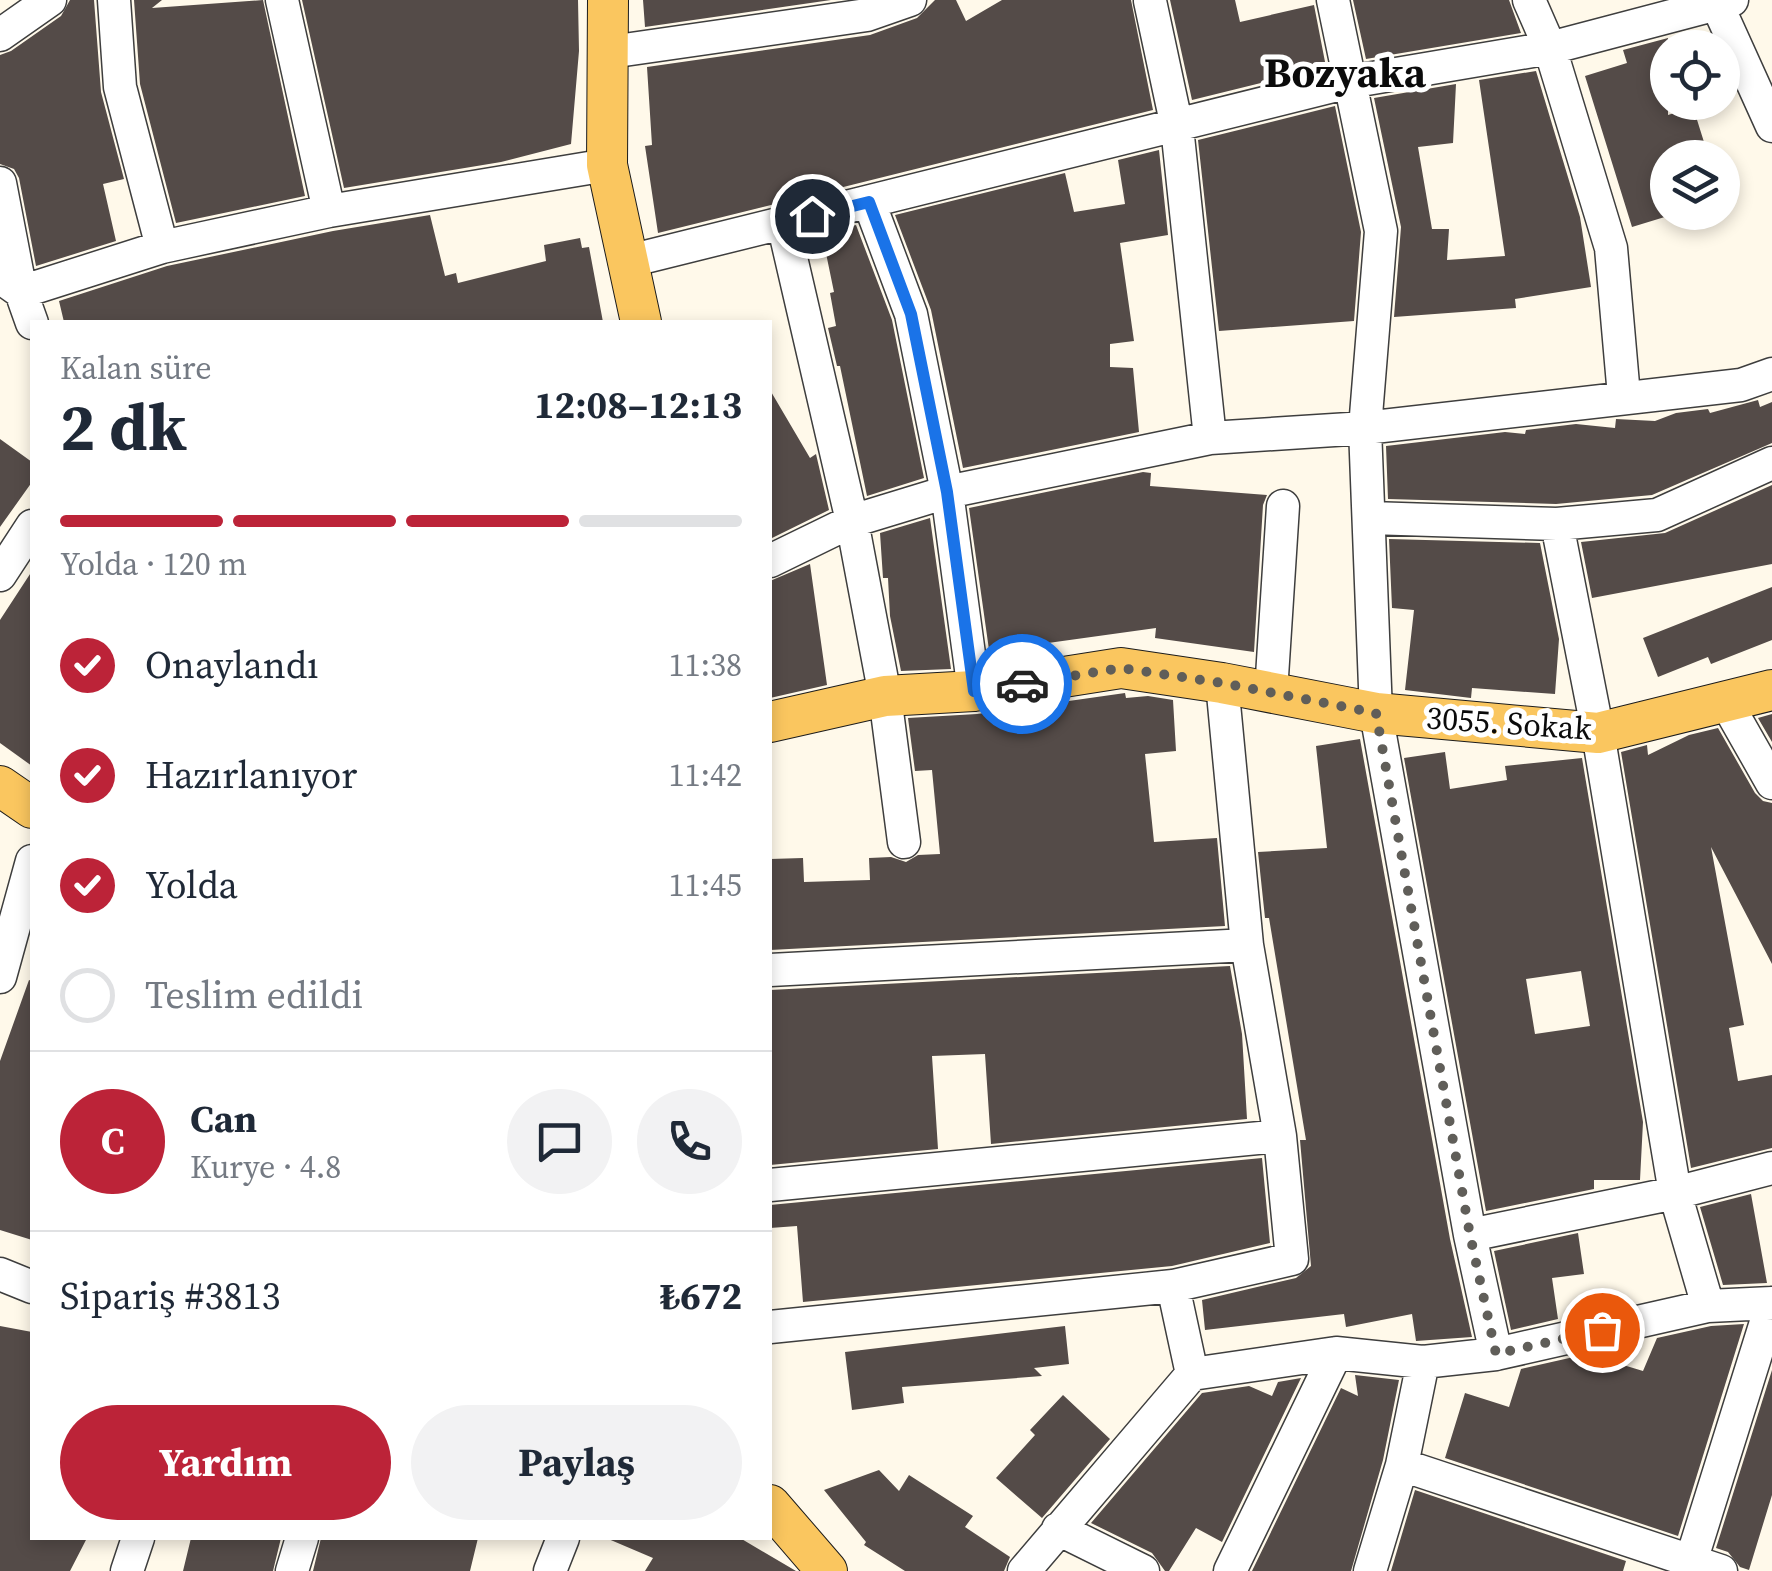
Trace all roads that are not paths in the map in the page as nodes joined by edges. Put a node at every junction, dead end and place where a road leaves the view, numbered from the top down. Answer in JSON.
{"nodes":[{"id":1,"x":50,"y":0,"type":"edge"},
{"id":2,"x":114,"y":0,"type":"edge"},
{"id":3,"x":282,"y":0,"type":"edge"},
{"id":4,"x":608,"y":0,"type":"edge"},
{"id":5,"x":910,"y":0,"type":"edge"},
{"id":6,"x":1334,"y":0,"type":"edge"},
{"id":7,"x":1528,"y":0,"type":"edge"},
{"id":8,"x":1150,"y":1,"type":"edge"},
{"id":9,"x":1722,"y":2,"type":"edge"},
{"id":10,"x":865,"y":7,"type":"edge"},
{"id":11,"x":0,"y":35,"type":"edge"},
{"id":12,"x":1550,"y":48,"type":"junction"},
{"id":13,"x":610,"y":52,"type":"junction"},
{"id":14,"x":1349,"y":82,"type":"junction"},
{"id":15,"x":1772,"y":126,"type":"edge"},
{"id":16,"x":1178,"y":127,"type":"junction"},
{"id":17,"x":607,"y":165,"type":"junction"},
{"id":18,"x":0,"y":182,"type":"edge"},
{"id":19,"x":869,"y":202,"type":"junction"},
{"id":20,"x":329,"y":212,"type":"junction"},
{"id":21,"x":783,"y":223,"type":"junction"},
{"id":22,"x":162,"y":247,"type":"junction"},
{"id":23,"x":625,"y":262,"type":"junction"},
{"id":24,"x":11,"y":284,"type":"edge"},
{"id":25,"x":30,"y":320,"type":"edge"},
{"id":26,"x":640,"y":320,"type":"edge"},
{"id":27,"x":1772,"y":374,"type":"edge"},
{"id":28,"x":1624,"y":396,"type":"junction"},
{"id":29,"x":1365,"y":428,"type":"junction"},
{"id":30,"x":1210,"y":438,"type":"junction"},
{"id":31,"x":1772,"y":463,"type":"edge"},
{"id":32,"x":947,"y":492,"type":"junction"},
{"id":33,"x":1284,"y":506,"type":"dead end"},
{"id":34,"x":1370,"y":518,"type":"junction"},
{"id":35,"x":852,"y":521,"type":"junction"},
{"id":36,"x":1557,"y":524,"type":"junction"},
{"id":37,"x":30,"y":529,"type":"edge"},
{"id":38,"x":772,"y":560,"type":"edge"},
{"id":39,"x":0,"y":577,"type":"edge"},
{"id":40,"x":30,"y":578,"type":"edge"},
{"id":41,"x":1222,"y":683,"type":"junction"},
{"id":42,"x":1772,"y":690,"type":"edge"},
{"id":43,"x":974,"y":691,"type":"junction"},
{"id":44,"x":1271,"y":692,"type":"junction"},
{"id":45,"x":884,"y":696,"type":"junction"},
{"id":46,"x":1726,"y":702,"type":"junction"},
{"id":47,"x":1376,"y":713,"type":"junction"},
{"id":48,"x":772,"y":722,"type":"edge"},
{"id":49,"x":1598,"y":733,"type":"junction"},
{"id":50,"x":1772,"y":783,"type":"edge"},
{"id":51,"x":0,"y":786,"type":"edge"},
{"id":52,"x":30,"y":807,"type":"edge"},
{"id":53,"x":904,"y":842,"type":"dead end"},
{"id":54,"x":30,"y":868,"type":"edge"},
{"id":55,"x":1247,"y":945,"type":"junction"},
{"id":56,"x":772,"y":970,"type":"edge"},
{"id":57,"x":0,"y":977,"type":"edge"},
{"id":58,"x":1280,"y":1136,"type":"junction"},
{"id":59,"x":1772,"y":1168,"type":"edge"},
{"id":60,"x":772,"y":1185,"type":"edge"},
{"id":61,"x":1675,"y":1193,"type":"junction"},
{"id":62,"x":1470,"y":1235,"type":"junction"},
{"id":63,"x":0,"y":1274,"type":"edge"},
{"id":64,"x":30,"y":1286,"type":"edge"},
{"id":65,"x":1173,"y":1286,"type":"junction"},
{"id":66,"x":1772,"y":1303,"type":"edge"},
{"id":67,"x":1708,"y":1306,"type":"junction"},
{"id":68,"x":772,"y":1327,"type":"edge"},
{"id":69,"x":1336,"y":1352,"type":"junction"},
{"id":70,"x":1496,"y":1354,"type":"junction"},
{"id":71,"x":1423,"y":1362,"type":"junction"},
{"id":72,"x":1192,"y":1374,"type":"junction"},
{"id":73,"x":1402,"y":1464,"type":"junction"},
{"id":74,"x":772,"y":1507,"type":"edge"},
{"id":75,"x":1058,"y":1529,"type":"junction"},
{"id":76,"x":137,"y":1540,"type":"edge"},
{"id":77,"x":301,"y":1540,"type":"edge"},
{"id":78,"x":562,"y":1540,"type":"edge"},
{"id":79,"x":1701,"y":1567,"type":"edge"},
{"id":80,"x":823,"y":1570,"type":"edge"},
{"id":81,"x":127,"y":1571,"type":"edge"},
{"id":82,"x":292,"y":1571,"type":"edge"},
{"id":83,"x":550,"y":1571,"type":"edge"},
{"id":84,"x":1024,"y":1571,"type":"edge"},
{"id":85,"x":1143,"y":1571,"type":"edge"},
{"id":86,"x":1230,"y":1571,"type":"edge"},
{"id":87,"x":1370,"y":1571,"type":"edge"}],
"edges":[{"from":1,"to":11,"type":"street"},
{"from":2,"to":22,"type":"street"},
{"from":3,"to":20,"type":"street"},
{"from":4,"to":13,"type":"main road"},
{"from":5,"to":10,"type":"street"},
{"from":6,"to":14,"type":"street"},
{"from":7,"to":12,"type":"street"},
{"from":8,"to":16,"type":"street"},
{"from":9,"to":12,"type":"street"},
{"from":9,"to":15,"type":"street"},
{"from":10,"to":13,"type":"street"},
{"from":12,"to":14,"type":"street"},
{"from":12,"to":28,"type":"street"},
{"from":13,"to":17,"type":"main road"},
{"from":14,"to":16,"type":"street"},
{"from":14,"to":29,"type":"street"},
{"from":16,"to":19,"type":"street"},
{"from":16,"to":30,"type":"street"},
{"from":17,"to":20,"type":"street"},
{"from":17,"to":23,"type":"main road"},
{"from":18,"to":24,"type":"street"},
{"from":19,"to":21,"type":"street"},
{"from":19,"to":32,"type":"street"},
{"from":20,"to":22,"type":"street"},
{"from":21,"to":23,"type":"street"},
{"from":21,"to":35,"type":"street"},
{"from":22,"to":24,"type":"street"},
{"from":23,"to":26,"type":"main road"},
{"from":24,"to":25,"type":"street"},
{"from":27,"to":28,"type":"street"},
{"from":28,"to":29,"type":"street"},
{"from":29,"to":30,"type":"street"},
{"from":29,"to":34,"type":"street"},
{"from":30,"to":32,"type":"street"},
{"from":31,"to":36,"type":"street"},
{"from":32,"to":35,"type":"street"},
{"from":32,"to":43,"type":"street"},
{"from":33,"to":44,"type":"street"},
{"from":34,"to":36,"type":"street"},
{"from":34,"to":47,"type":"street"},
{"from":35,"to":38,"type":"street"},
{"from":35,"to":45,"type":"street"},
{"from":36,"to":49,"type":"street"},
{"from":37,"to":39,"type":"street"},
{"from":39,"to":40,"type":"street"},
{"from":41,"to":43,"type":"main road","name":"3055. Sokak"},
{"from":41,"to":44,"type":"main road","name":"3055. Sokak"},
{"from":41,"to":55,"type":"street"},
{"from":42,"to":46,"type":"main road","name":"3055. Sokak"},
{"from":43,"to":45,"type":"main road","name":"3055. Sokak"},
{"from":44,"to":47,"type":"main road","name":"3055. Sokak"},
{"from":45,"to":48,"type":"main road","name":"3055. Sokak"},
{"from":45,"to":53,"type":"street"},
{"from":46,"to":49,"type":"main road","name":"3055. Sokak"},
{"from":46,"to":50,"type":"street"},
{"from":47,"to":49,"type":"main road","name":"3055. Sokak"},
{"from":47,"to":62,"type":"street"},
{"from":49,"to":61,"type":"street"},
{"from":51,"to":52,"type":"main road"},
{"from":54,"to":57,"type":"street"},
{"from":55,"to":56,"type":"street"},
{"from":55,"to":58,"type":"street"},
{"from":58,"to":60,"type":"street"},
{"from":58,"to":65,"type":"street"},
{"from":59,"to":61,"type":"street"},
{"from":61,"to":62,"type":"street"},
{"from":61,"to":67,"type":"street"},
{"from":62,"to":70,"type":"street"},
{"from":63,"to":64,"type":"street"},
{"from":65,"to":68,"type":"street"},
{"from":65,"to":72,"type":"street"},
{"from":66,"to":67,"type":"street"},
{"from":66,"to":79,"type":"street"},
{"from":67,"to":70,"type":"street"},
{"from":69,"to":71,"type":"street"},
{"from":69,"to":72,"type":"street"},
{"from":69,"to":86,"type":"street"},
{"from":70,"to":71,"type":"street"},
{"from":71,"to":73,"type":"street"},
{"from":72,"to":75,"type":"street"},
{"from":73,"to":79,"type":"street"},
{"from":73,"to":87,"type":"street"},
{"from":74,"to":80,"type":"main road"},
{"from":75,"to":84,"type":"street"},
{"from":75,"to":85,"type":"street"},
{"from":76,"to":81,"type":"street"},
{"from":77,"to":82,"type":"street"},
{"from":78,"to":83,"type":"street"}]}
